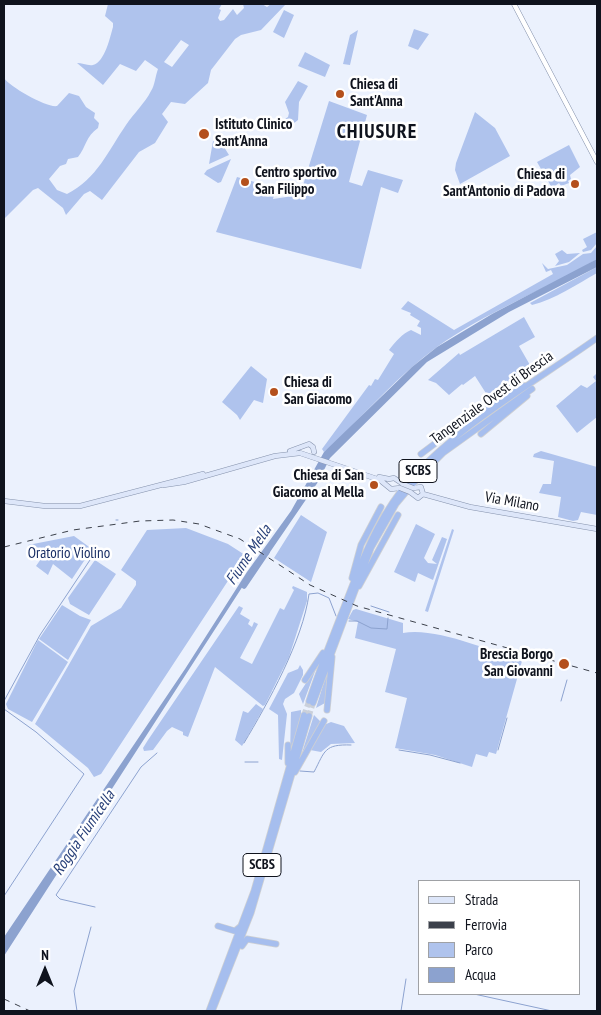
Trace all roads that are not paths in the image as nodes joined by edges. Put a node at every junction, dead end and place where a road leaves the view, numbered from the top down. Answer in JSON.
{"nodes":[{"id":1,"x":514,"y":4,"type":"edge"},
{"id":2,"x":597,"y":162,"type":"edge"},
{"id":3,"x":597,"y":338,"type":"edge"},
{"id":4,"x":597,"y":343,"type":"edge"},
{"id":5,"x":536,"y":383,"type":"junction"},
{"id":6,"x":481,"y":434,"type":"dead end"},
{"id":7,"x":305,"y":446,"type":"junction"},
{"id":8,"x":309,"y":453,"type":"junction"},
{"id":9,"x":282,"y":454,"type":"junction"},
{"id":10,"x":421,"y":454,"type":"dead end"},
{"id":11,"x":388,"y":482,"type":"junction"},
{"id":12,"x":400,"y":486,"type":"junction"},
{"id":13,"x":413,"y":490,"type":"junction"},
{"id":14,"x":424,"y":494,"type":"junction"},
{"id":15,"x":4,"y":501,"type":"edge"},
{"id":16,"x":381,"y":506,"type":"dead end"},
{"id":17,"x":398,"y":515,"type":"dead end"},
{"id":18,"x":597,"y":529,"type":"edge"},
{"id":19,"x":354,"y":592,"type":"junction"},
{"id":20,"x":347,"y":599,"type":"junction"},
{"id":21,"x":336,"y":633,"type":"junction"},
{"id":22,"x":305,"y":680,"type":"dead end"},
{"id":23,"x":311,"y":702,"type":"tunnel mouth"},
{"id":24,"x":327,"y":710,"type":"dead end"},
{"id":25,"x":307,"y":715,"type":"tunnel mouth"},
{"id":26,"x":324,"y":721,"type":"dead end"},
{"id":27,"x":288,"y":745,"type":"dead end"},
{"id":28,"x":285,"y":790,"type":"junction"},
{"id":29,"x":251,"y":913,"type":"junction"},
{"id":30,"x":243,"y":924,"type":"junction"},
{"id":31,"x":218,"y":926,"type":"dead end"},
{"id":32,"x":230,"y":931,"type":"junction"},
{"id":33,"x":253,"y":938,"type":"junction"},
{"id":34,"x":276,"y":944,"type":"dead end"},
{"id":35,"x":236,"y":949,"type":"junction"},
{"id":36,"x":209,"y":1011,"type":"edge"},
{"id":37,"x":213,"y":1011,"type":"edge"}],
"edges":[{"from":1,"to":2,"type":"street"},
{"from":3,"to":5,"type":"highway","name":"Tangenziale Ovest di Brescia","number":"SCBS"},
{"from":4,"to":5,"type":"highway","name":"Tangenziale Ovest di Brescia","number":"SCBS"},
{"from":5,"to":6,"type":"highway"},
{"from":5,"to":10,"type":"highway"},
{"from":5,"to":19,"type":"highway","name":"Tangenziale Ovest di Brescia","number":"SCBS"},
{"from":5,"to":20,"type":"highway","name":"Tangenziale Ovest di Brescia","number":"SCBS"},
{"from":7,"to":8,"type":"main road"},
{"from":7,"to":8,"type":"main road"},
{"from":7,"to":9,"type":"main road"},
{"from":8,"to":9,"type":"main road"},
{"from":8,"to":11,"type":"main road","name":"Via Milano"},
{"from":9,"to":15,"type":"main road"},
{"from":11,"to":12,"type":"main road","name":"Via Milano"},
{"from":11,"to":12,"type":"main road","name":"Via Milano"},
{"from":12,"to":13,"type":"main road","name":"Via Milano","bridge":true},
{"from":13,"to":14,"type":"main road","name":"Via Milano"},
{"from":13,"to":14,"type":"main road","name":"Via Milano"},
{"from":14,"to":18,"type":"main road","name":"Via Milano"},
{"from":16,"to":20,"type":"highway"},
{"from":17,"to":19,"type":"highway"},
{"from":19,"to":21,"type":"highway","name":"Tangenziale Ovest di Brescia","number":"SCBS"},
{"from":20,"to":21,"type":"highway","name":"Tangenziale Ovest di Brescia","number":"SCBS"},
{"from":21,"to":22,"type":"highway"},
{"from":21,"to":23,"type":"highway","name":"Tangenziale Ovest di Brescia","number":"SCBS"},
{"from":21,"to":24,"type":"highway"},
{"from":25,"to":28,"type":"highway","number":"SCBS"},
{"from":26,"to":28,"type":"highway"},
{"from":27,"to":28,"type":"highway"},
{"from":28,"to":29,"type":"highway","number":"SCBS"},
{"from":28,"to":30,"type":"highway","number":"SCBS"},
{"from":29,"to":33,"type":"highway"},
{"from":29,"to":35,"type":"highway","number":"SCBS"},
{"from":30,"to":32,"type":"highway"},
{"from":30,"to":35,"type":"highway","number":"SCBS"},
{"from":31,"to":32,"type":"highway"},
{"from":32,"to":35,"type":"highway"},
{"from":33,"to":34,"type":"highway"},
{"from":33,"to":35,"type":"highway"},
{"from":35,"to":36,"type":"highway","number":"SCBS"},
{"from":35,"to":37,"type":"highway","number":"SCBS"}]}
